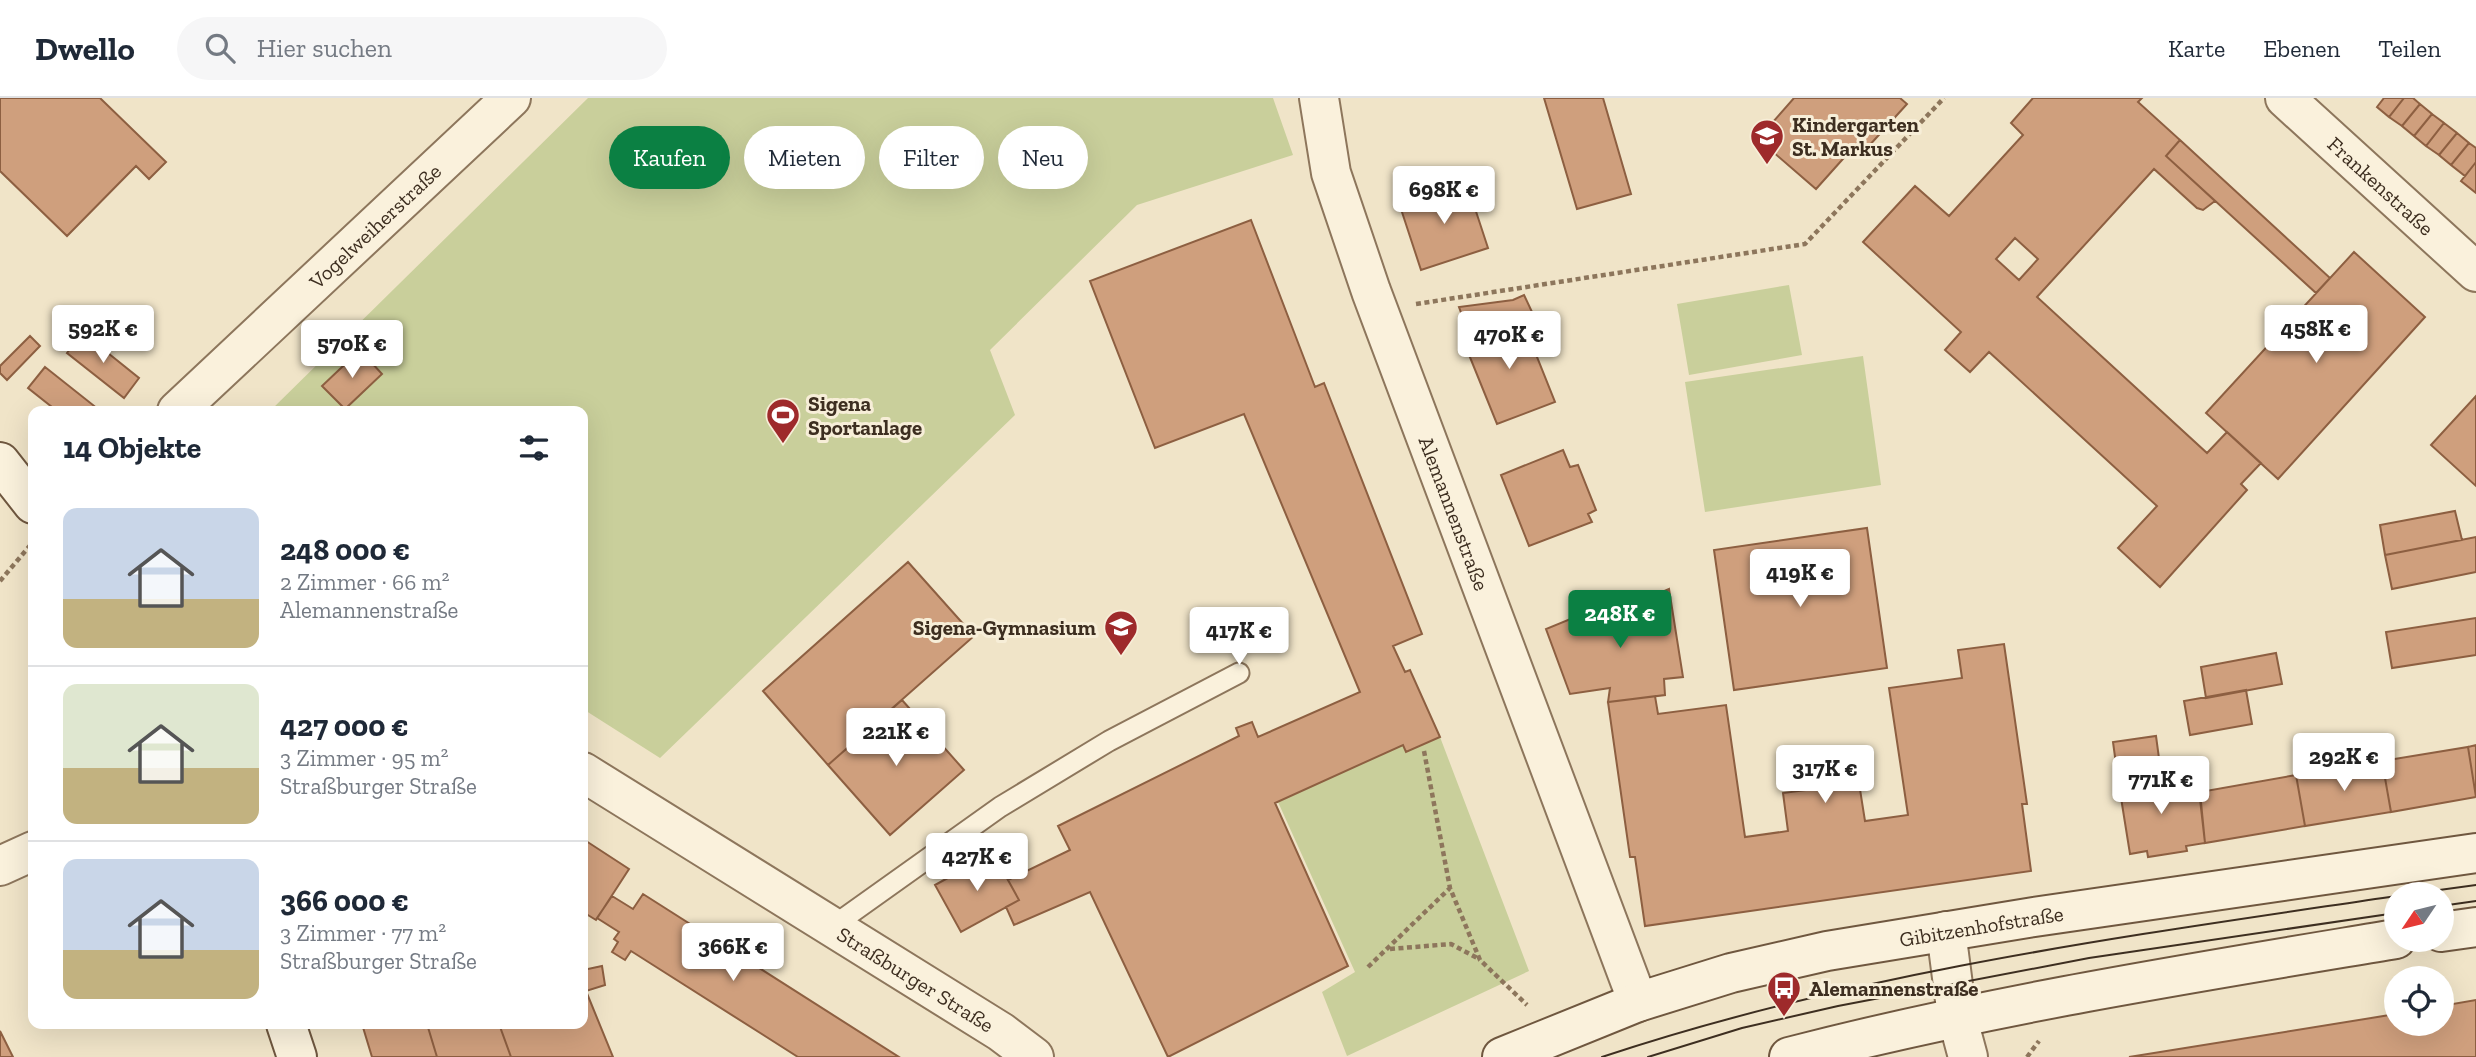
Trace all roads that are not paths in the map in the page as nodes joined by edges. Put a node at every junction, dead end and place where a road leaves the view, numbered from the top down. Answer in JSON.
{"nodes":[{"id":1,"x":511,"y":98,"type":"edge"},
{"id":2,"x":1319,"y":98,"type":"edge"},
{"id":3,"x":2285,"y":98,"type":"edge"},
{"id":4,"x":2476,"y":272,"type":"edge"},
{"id":5,"x":182,"y":406,"type":"edge"},
{"id":6,"x":0,"y":462,"type":"edge"},
{"id":7,"x":28,"y":498,"type":"edge"},
{"id":8,"x":1239,"y":673,"type":"dead end"},
{"id":9,"x":588,"y":775,"type":"edge"},
{"id":10,"x":28,"y":852,"type":"edge"},
{"id":11,"x":2476,"y":853,"type":"edge"},
{"id":12,"x":0,"y":866,"type":"edge"},
{"id":13,"x":833,"y":926,"type":"junction"},
{"id":14,"x":2476,"y":927,"type":"edge"},
{"id":15,"x":1946,"y":930,"type":"junction"},
{"id":16,"x":2454,"y":930,"type":"edge"},
{"id":17,"x":2384,"y":941,"type":"edge"},
{"id":18,"x":1638,"y":1002,"type":"junction"},
{"id":19,"x":1957,"y":1016,"type":"junction"},
{"id":20,"x":288,"y":1029,"type":"edge"},
{"id":21,"x":297,"y":1057,"type":"edge"},
{"id":22,"x":1034,"y":1057,"type":"edge"},
{"id":23,"x":1502,"y":1057,"type":"edge"},
{"id":24,"x":1789,"y":1057,"type":"edge"},
{"id":25,"x":1968,"y":1057,"type":"edge"}],
"edges":[{"from":1,"to":5,"type":"street","name":"Vogelweiherstraße"},
{"from":2,"to":18,"type":"street","name":"Alemannenstraße"},
{"from":3,"to":4,"type":"street","name":"Frankenstraße"},
{"from":6,"to":7,"type":"street"},
{"from":8,"to":13,"type":"lane"},
{"from":9,"to":13,"type":"street","name":"Straßburger Straße"},
{"from":10,"to":12,"type":"street"},
{"from":11,"to":15,"type":"street","name":"Gibitzenhofstraße"},
{"from":13,"to":22,"type":"street","name":"Straßburger Straße"},
{"from":14,"to":16,"type":"street"},
{"from":15,"to":18,"type":"street","name":"Gibitzenhofstraße"},
{"from":15,"to":19,"type":"street"},
{"from":17,"to":19,"type":"street"},
{"from":18,"to":23,"type":"street","name":"Gibitzenhofstraße"},
{"from":19,"to":24,"type":"street"},
{"from":19,"to":25,"type":"street"},
{"from":20,"to":21,"type":"street"}]}
